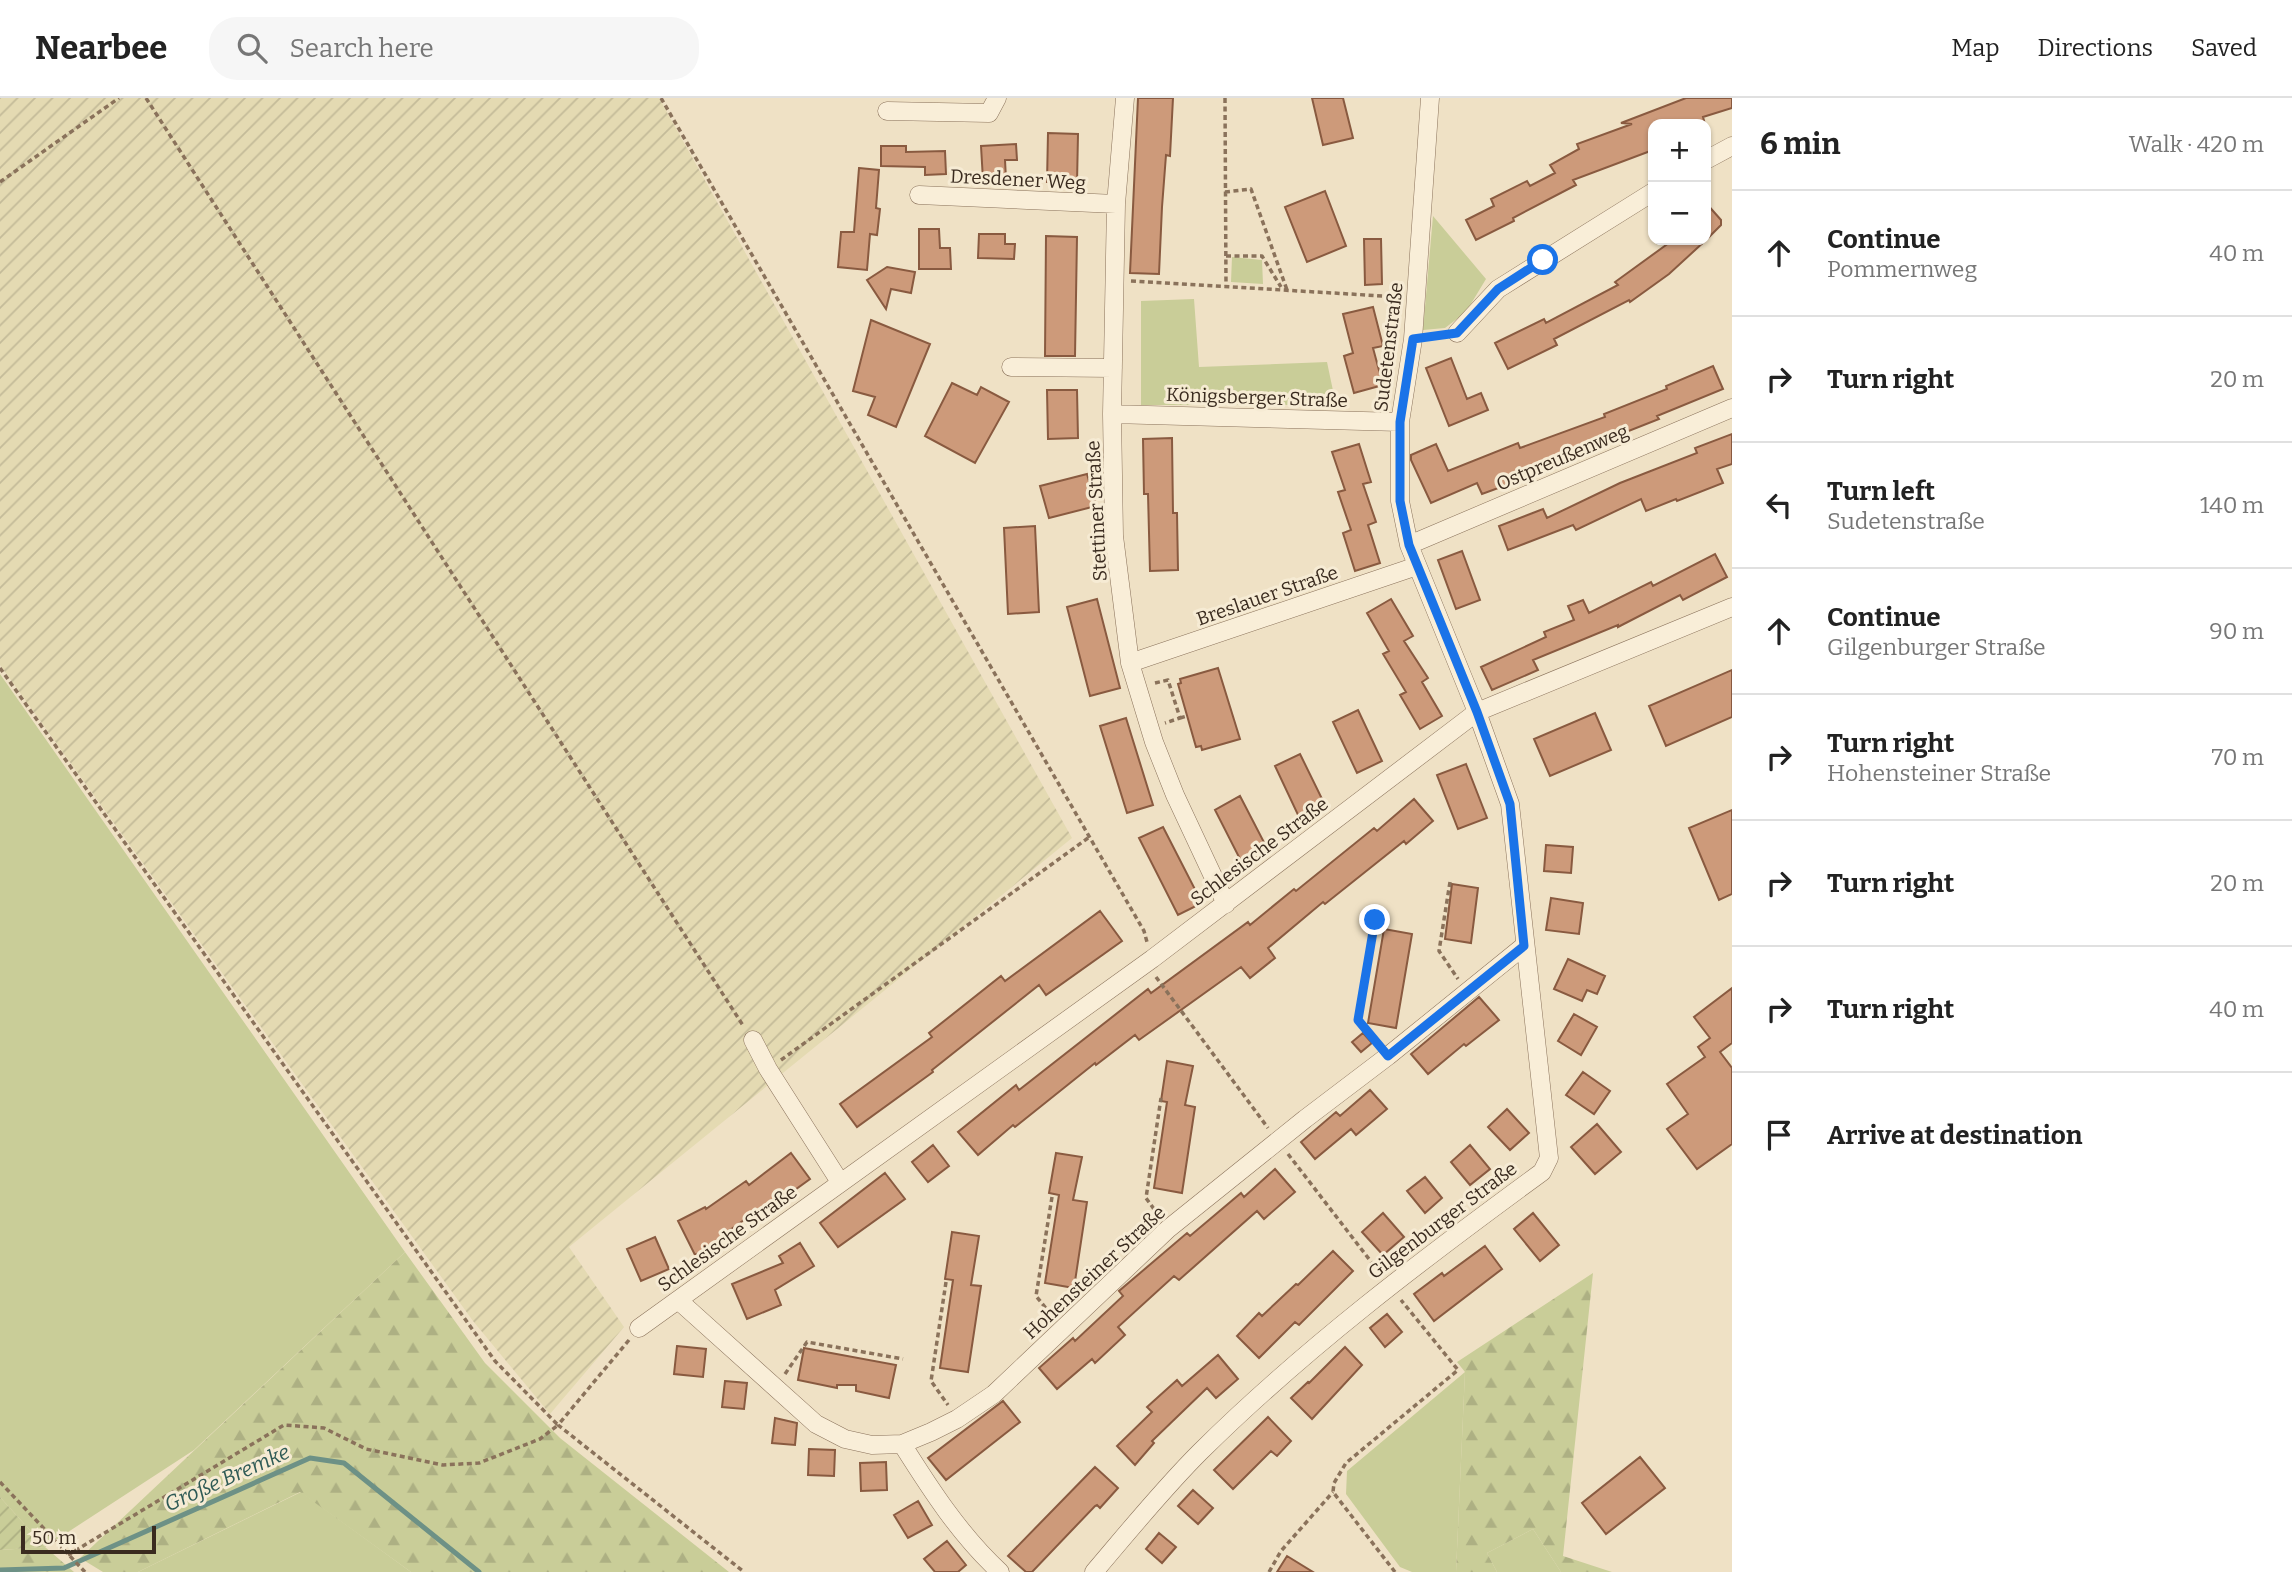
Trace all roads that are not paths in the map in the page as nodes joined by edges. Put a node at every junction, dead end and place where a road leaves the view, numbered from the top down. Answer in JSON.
{"nodes":[{"id":1,"x":997,"y":98,"type":"edge"},
{"id":2,"x":1125,"y":98,"type":"edge"},
{"id":3,"x":1430,"y":98,"type":"edge"},
{"id":4,"x":887,"y":111,"type":"dead end"},
{"id":5,"x":1732,"y":146,"type":"edge"},
{"id":6,"x":1711,"y":157,"type":"edge"},
{"id":7,"x":919,"y":195,"type":"dead end"},
{"id":8,"x":1648,"y":195,"type":"edge"},
{"id":9,"x":1116,"y":204,"type":"junction"},
{"id":10,"x":1457,"y":333,"type":"dead end"},
{"id":11,"x":1011,"y":367,"type":"dead end"},
{"id":12,"x":1113,"y":369,"type":"junction"},
{"id":13,"x":1732,"y":408,"type":"edge"},
{"id":14,"x":1112,"y":414,"type":"junction"},
{"id":15,"x":1400,"y":422,"type":"junction"},
{"id":16,"x":1409,"y":545,"type":"junction"},
{"id":17,"x":1417,"y":566,"type":"junction"},
{"id":18,"x":1732,"y":607,"type":"edge"},
{"id":19,"x":1130,"y":663,"type":"junction"},
{"id":20,"x":1477,"y":712,"type":"junction"},
{"id":21,"x":1226,"y":904,"type":"junction"},
{"id":22,"x":1524,"y":946,"type":"junction"},
{"id":23,"x":752,"y":1041,"type":"road end"},
{"id":24,"x":840,"y":1182,"type":"junction"},
{"id":25,"x":678,"y":1300,"type":"junction"},
{"id":26,"x":639,"y":1328,"type":"road end"},
{"id":27,"x":902,"y":1444,"type":"junction"},
{"id":28,"x":1000,"y":1572,"type":"edge"},
{"id":29,"x":1094,"y":1572,"type":"edge"}],
"edges":[{"from":1,"to":4,"type":"street"},
{"from":2,"to":9,"type":"street","name":"Stettiner Straße"},
{"from":3,"to":15,"type":"street","name":"Sudetenstraße"},
{"from":5,"to":6,"type":"street"},
{"from":7,"to":9,"type":"street","name":"Dresdener Weg"},
{"from":8,"to":10,"type":"street"},
{"from":9,"to":12,"type":"street","name":"Stettiner Straße"},
{"from":11,"to":12,"type":"street"},
{"from":12,"to":14,"type":"street","name":"Stettiner Straße"},
{"from":13,"to":16,"type":"street","name":"Ostpreußenweg"},
{"from":14,"to":15,"type":"street","name":"Königsberger Straße"},
{"from":14,"to":19,"type":"street","name":"Stettiner Straße"},
{"from":15,"to":16,"type":"street","name":"Sudetenstraße"},
{"from":16,"to":17,"type":"street","name":"Sudetenstraße"},
{"from":17,"to":19,"type":"street","name":"Breslauer Straße"},
{"from":17,"to":20,"type":"street","name":"Sudetenstraße"},
{"from":18,"to":20,"type":"street","name":"Schlesische Straße"},
{"from":19,"to":21,"type":"street","name":"Stettiner Straße"},
{"from":20,"to":21,"type":"street","name":"Schlesische Straße"},
{"from":20,"to":22,"type":"street","name":"Gilgenburger Straße"},
{"from":21,"to":24,"type":"street","name":"Schlesische Straße"},
{"from":22,"to":27,"type":"street","name":"Hohensteiner Straße"},
{"from":22,"to":29,"type":"street","name":"Gilgenburger Straße"},
{"from":23,"to":24,"type":"street"},
{"from":24,"to":25,"type":"street","name":"Schlesische Straße"},
{"from":25,"to":26,"type":"street","name":"Schlesische Straße"},
{"from":25,"to":27,"type":"street","name":"Hohensteiner Straße"},
{"from":27,"to":28,"type":"street"}]}
